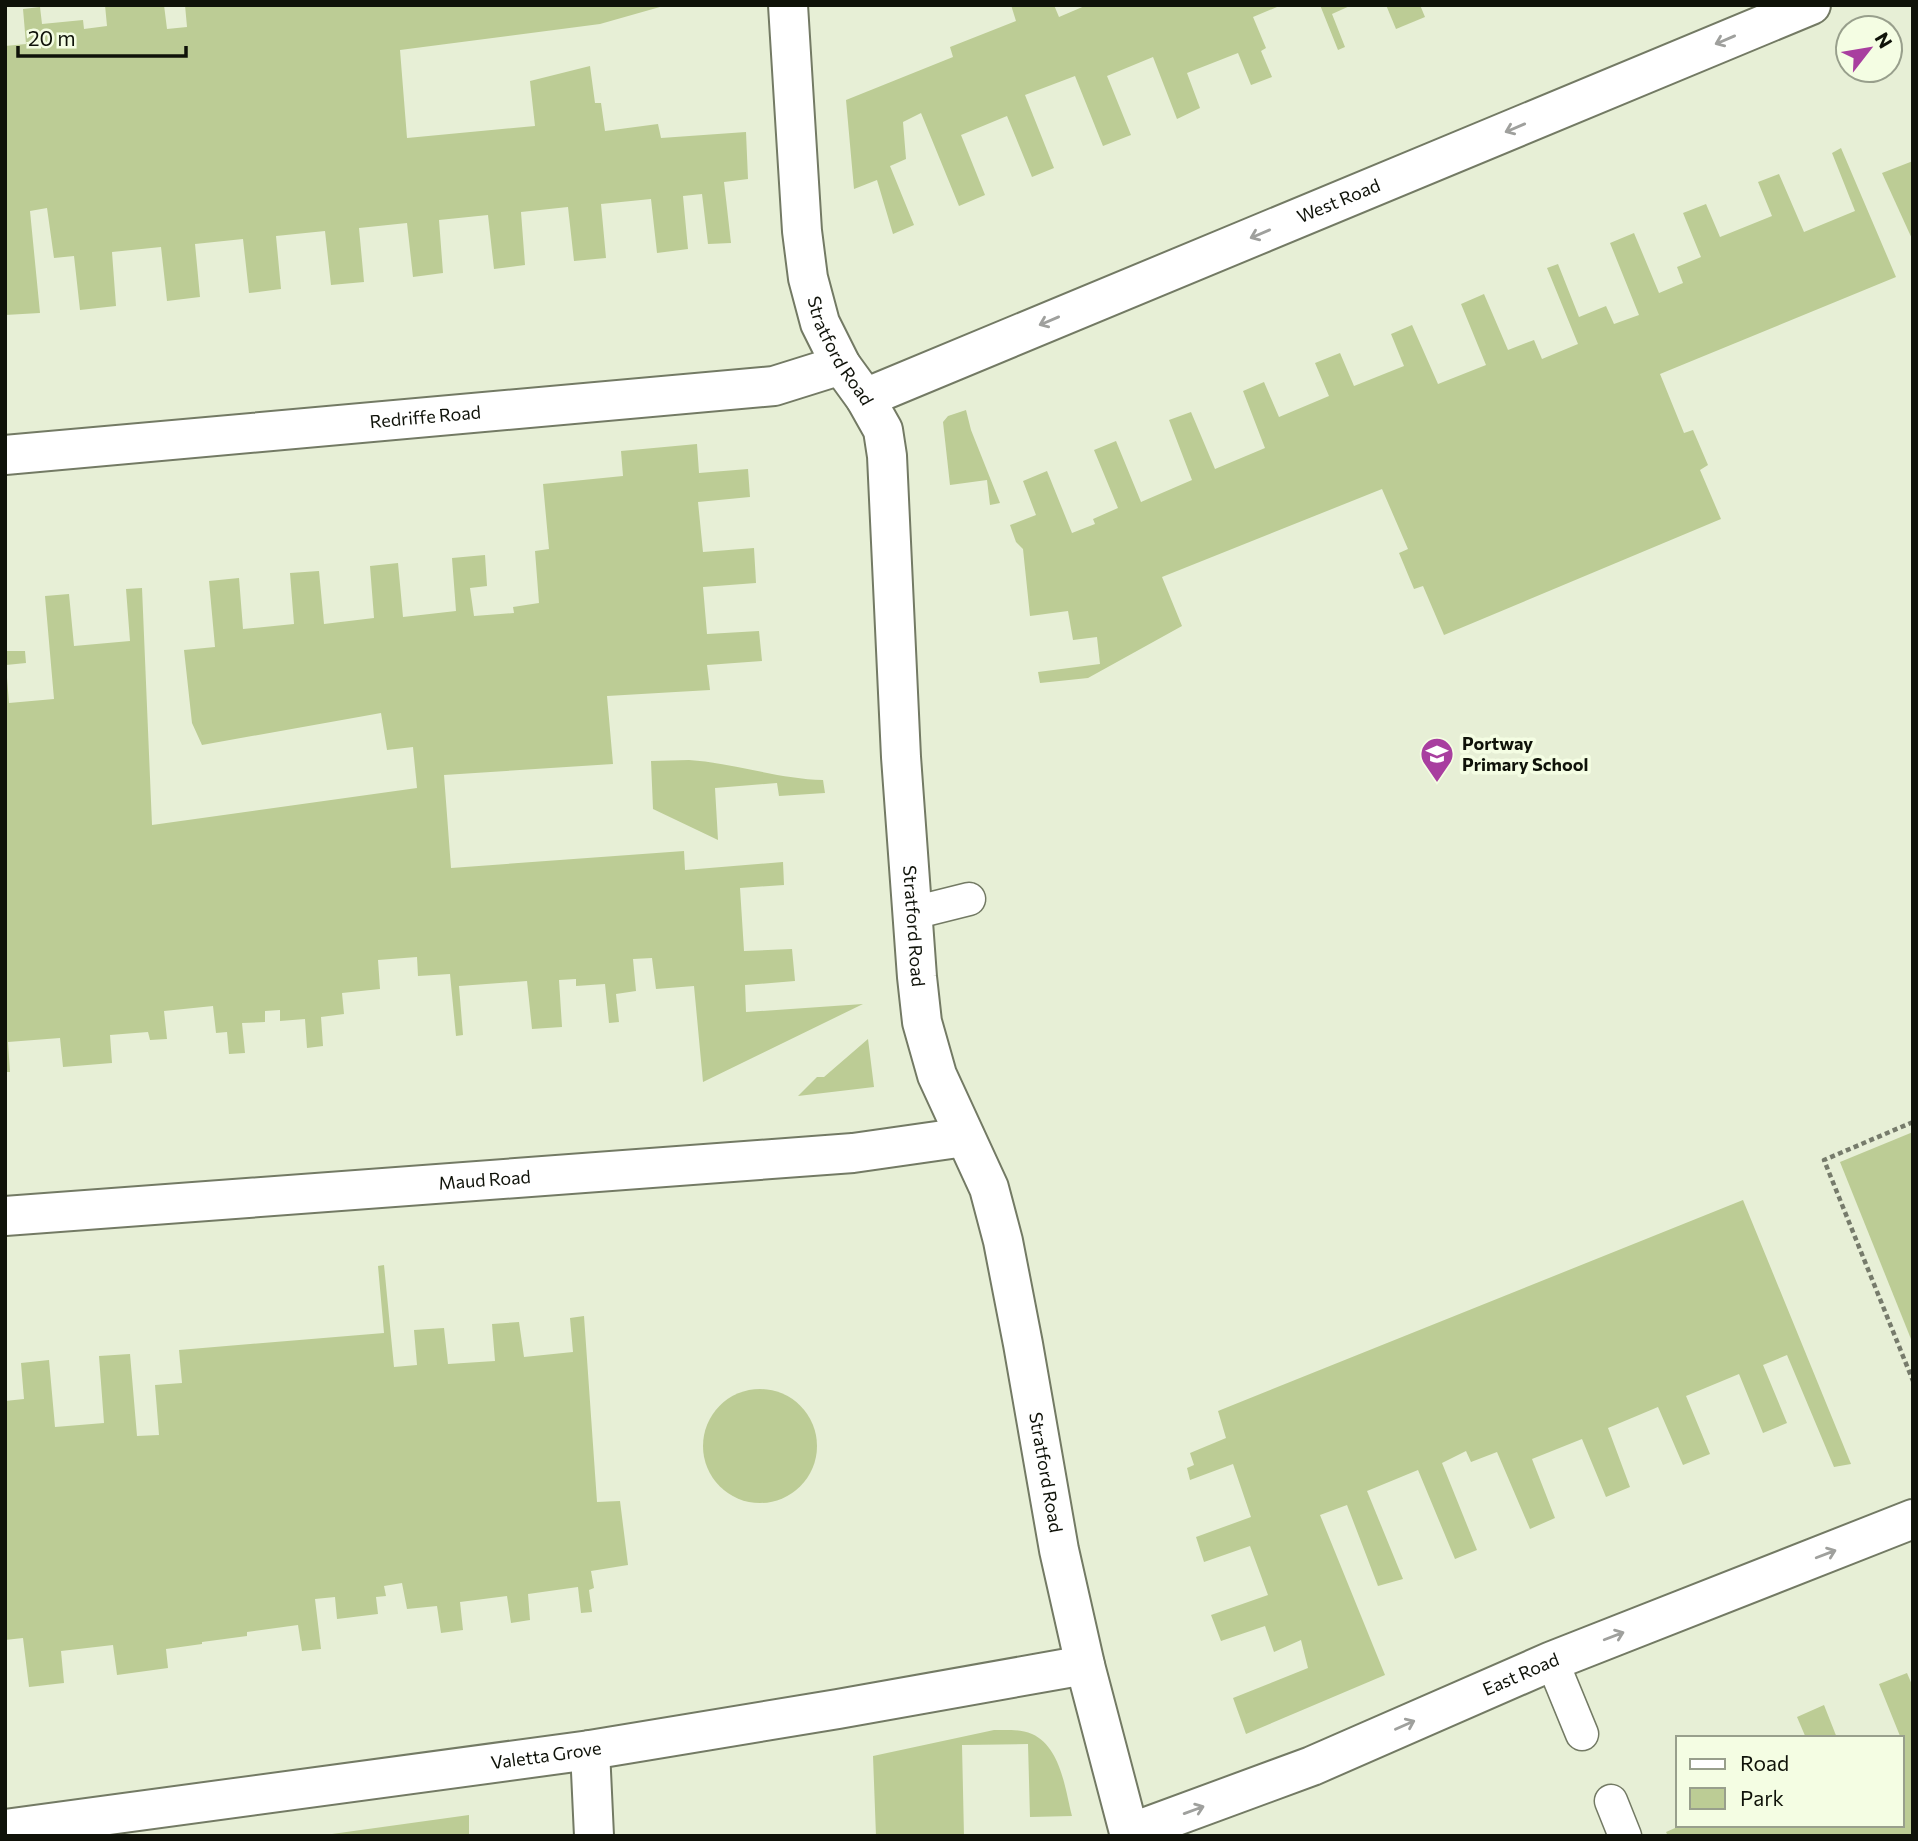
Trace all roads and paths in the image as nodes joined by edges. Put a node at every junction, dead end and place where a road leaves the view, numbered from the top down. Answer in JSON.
{"nodes":[{"id":1,"x":788,"y":5,"type":"edge"},
{"id":2,"x":1811,"y":5,"type":"edge"},
{"id":3,"x":1764,"y":14,"type":"edge"},
{"id":4,"x":841,"y":365,"type":"junction"},
{"id":5,"x":865,"y":398,"type":"junction"},
{"id":6,"x":5,"y":455,"type":"edge"},
{"id":7,"x":969,"y":899,"type":"dead end"},
{"id":8,"x":913,"y":913,"type":"junction"},
{"id":9,"x":1913,"y":1122,"type":"edge"},
{"id":10,"x":965,"y":1137,"type":"junction"},
{"id":11,"x":5,"y":1216,"type":"edge"},
{"id":12,"x":1913,"y":1381,"type":"edge"},
{"id":13,"x":1913,"y":1519,"type":"edge"},
{"id":14,"x":1552,"y":1661,"type":"junction"},
{"id":15,"x":1085,"y":1665,"type":"junction"},
{"id":16,"x":1582,"y":1734,"type":"dead end"},
{"id":17,"x":590,"y":1750,"type":"junction"},
{"id":18,"x":1611,"y":1801,"type":"dead end"},
{"id":19,"x":5,"y":1829,"type":"edge"},
{"id":20,"x":1130,"y":1835,"type":"edge"},
{"id":21,"x":594,"y":1836,"type":"edge"},
{"id":22,"x":1625,"y":1836,"type":"edge"}],
"edges":[{"from":1,"to":4,"type":"street","name":"Stratford Road"},
{"from":2,"to":3,"type":"street","name":"West Road"},
{"from":3,"to":5,"type":"street","name":"West Road","one_way":true},
{"from":4,"to":5,"type":"street","name":"Stratford Road"},
{"from":4,"to":6,"type":"street","name":"Redriffe Road"},
{"from":5,"to":8,"type":"street","name":"Stratford Road"},
{"from":7,"to":8,"type":"lane"},
{"from":8,"to":10,"type":"street","name":"Stratford Road"},
{"from":9,"to":12,"type":"path"},
{"from":10,"to":11,"type":"street","name":"Maud Road"},
{"from":10,"to":15,"type":"street","name":"Stratford Road"},
{"from":14,"to":13,"type":"street","name":"East Road","one_way":true},
{"from":14,"to":16,"type":"lane"},
{"from":20,"to":14,"type":"street","name":"East Road","one_way":true},
{"from":15,"to":17,"type":"street","name":"Valetta Grove"},
{"from":15,"to":20,"type":"street","name":"Stratford Road"},
{"from":17,"to":19,"type":"street","name":"Valetta Grove"},
{"from":17,"to":21,"type":"street"},
{"from":18,"to":22,"type":"lane"}]}
